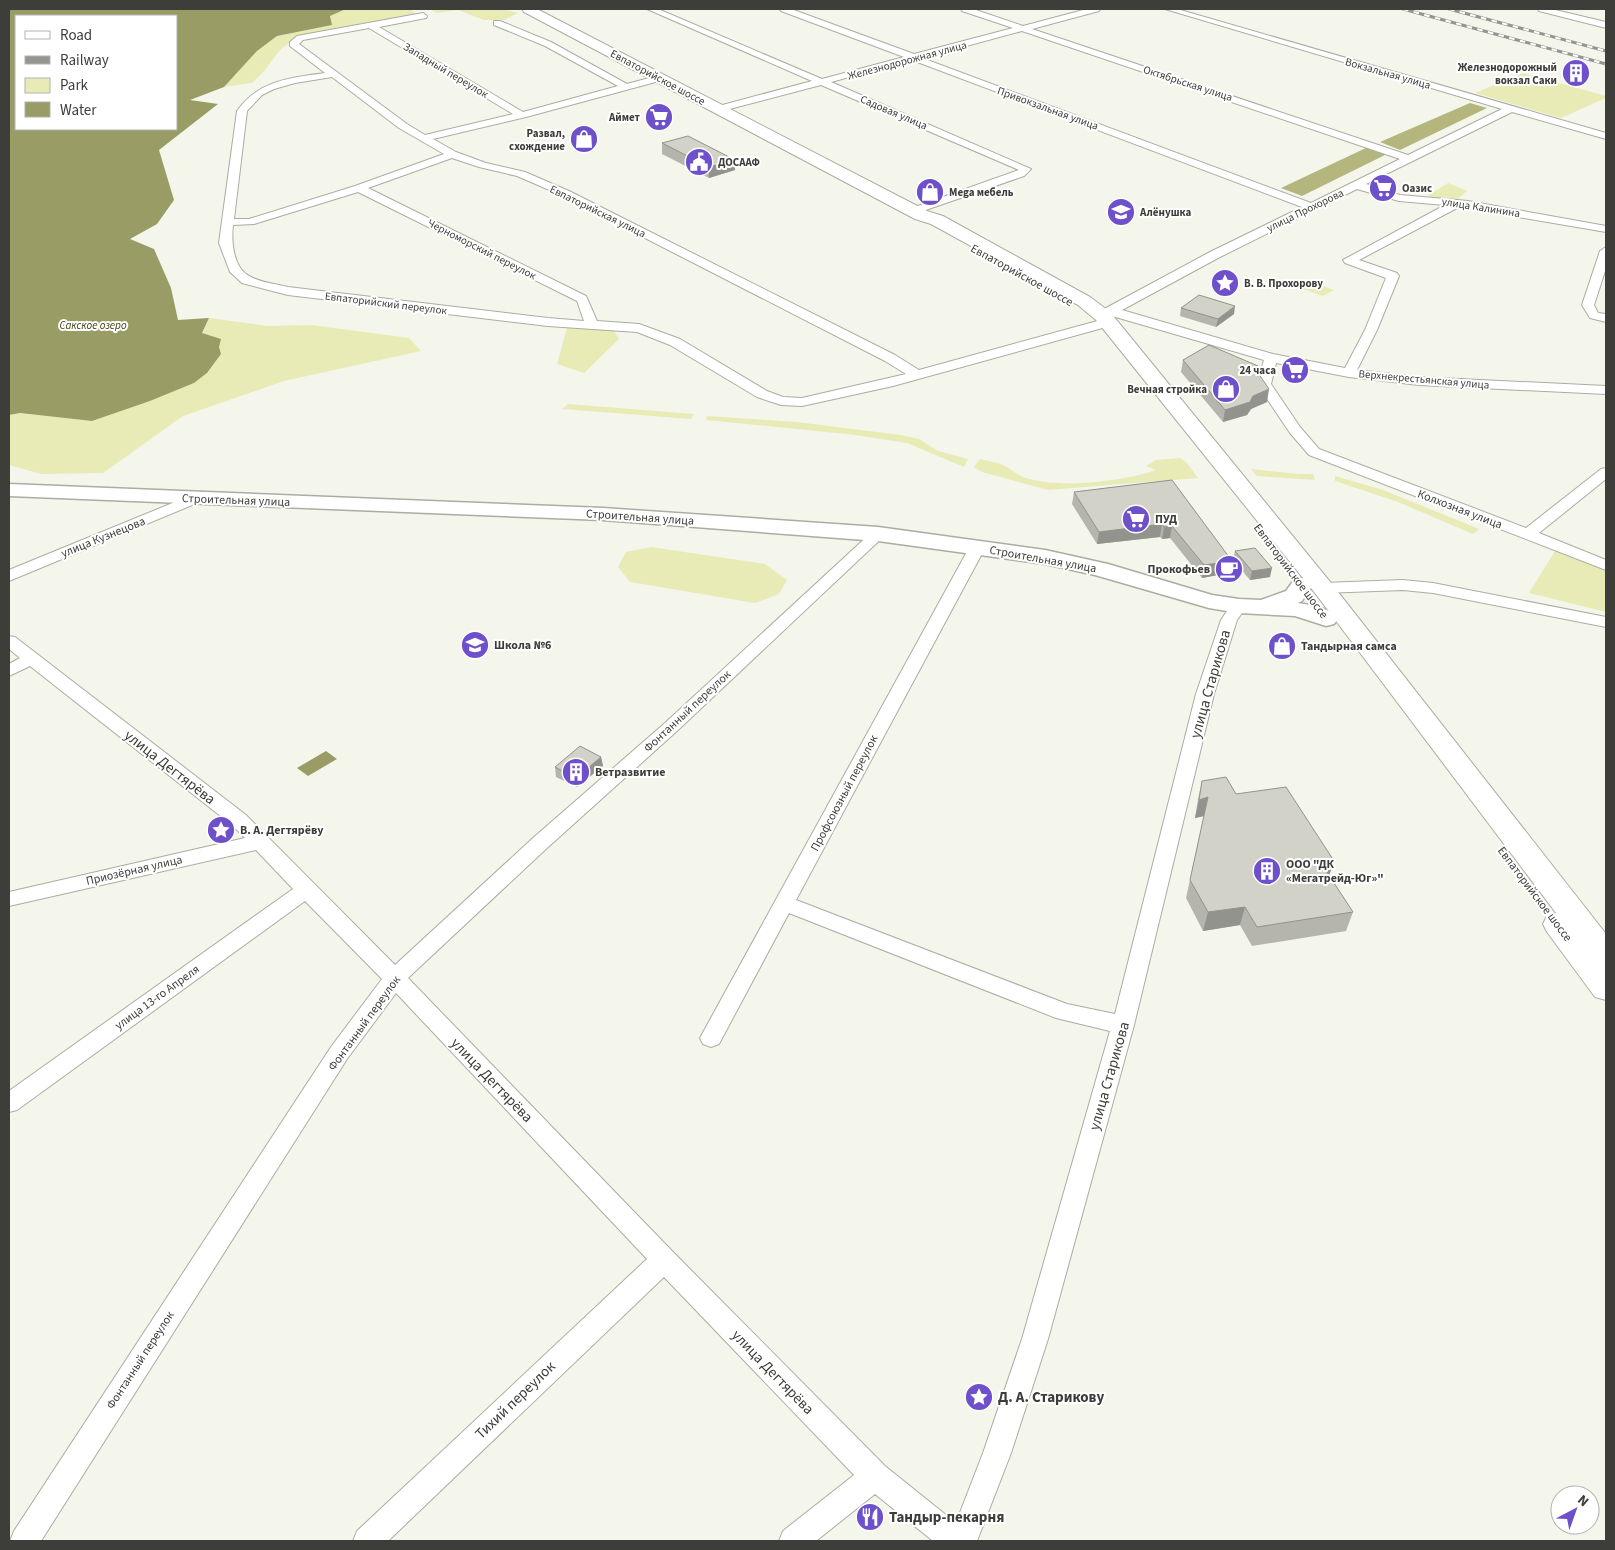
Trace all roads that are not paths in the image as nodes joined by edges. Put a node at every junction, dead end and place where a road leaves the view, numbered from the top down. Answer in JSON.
{"nodes":[{"id":1,"x":528,"y":9,"type":"edge"},
{"id":2,"x":650,"y":9,"type":"edge"},
{"id":3,"x":784,"y":9,"type":"edge"},
{"id":4,"x":964,"y":9,"type":"edge"},
{"id":5,"x":1096,"y":9,"type":"edge"},
{"id":6,"x":1169,"y":9,"type":"edge"},
{"id":7,"x":1542,"y":9,"type":"edge"},
{"id":8,"x":423,"y":16,"type":"dead end"},
{"id":9,"x":497,"y":23,"type":"dead end"},
{"id":10,"x":1606,"y":25,"type":"edge"},
{"id":11,"x":370,"y":26,"type":"junction"},
{"id":12,"x":1022,"y":28,"type":"junction"},
{"id":13,"x":915,"y":58,"type":"junction"},
{"id":14,"x":334,"y":74,"type":"junction"},
{"id":15,"x":660,"y":78,"type":"junction"},
{"id":16,"x":822,"y":82,"type":"junction"},
{"id":17,"x":626,"y":87,"type":"junction"},
{"id":18,"x":718,"y":109,"type":"junction"},
{"id":19,"x":1510,"y":109,"type":"junction"},
{"id":20,"x":522,"y":115,"type":"junction"},
{"id":21,"x":1606,"y":136,"type":"edge"},
{"id":22,"x":424,"y":138,"type":"junction"},
{"id":23,"x":452,"y":154,"type":"junction"},
{"id":24,"x":1410,"y":159,"type":"junction"},
{"id":25,"x":1356,"y":185,"type":"junction"},
{"id":26,"x":359,"y":188,"type":"junction"},
{"id":27,"x":1457,"y":203,"type":"junction"},
{"id":28,"x":1312,"y":207,"type":"junction"},
{"id":29,"x":917,"y":213,"type":"junction"},
{"id":30,"x":229,"y":222,"type":"junction"},
{"id":31,"x":1606,"y":229,"type":"edge"},
{"id":32,"x":1606,"y":251,"type":"edge"},
{"id":33,"x":1606,"y":318,"type":"edge"},
{"id":34,"x":1108,"y":321,"type":"junction"},
{"id":35,"x":592,"y":324,"type":"junction"},
{"id":36,"x":1159,"y":324,"type":"junction"},
{"id":37,"x":1270,"y":358,"type":"junction"},
{"id":38,"x":1349,"y":373,"type":"junction"},
{"id":39,"x":918,"y":375,"type":"junction"},
{"id":40,"x":1606,"y":390,"type":"edge"},
{"id":41,"x":1606,"y":472,"type":"edge"},
{"id":42,"x":9,"y":490,"type":"edge"},
{"id":43,"x":197,"y":498,"type":"junction"},
{"id":44,"x":878,"y":534,"type":"junction"},
{"id":45,"x":1534,"y":538,"type":"junction"},
{"id":46,"x":977,"y":548,"type":"junction"},
{"id":47,"x":1606,"y":566,"type":"edge"},
{"id":48,"x":9,"y":576,"type":"edge"},
{"id":49,"x":1312,"y":587,"type":"junction"},
{"id":50,"x":1239,"y":606,"type":"junction"},
{"id":51,"x":1264,"y":606,"type":"junction"},
{"id":52,"x":1326,"y":619,"type":"junction"},
{"id":53,"x":1606,"y":622,"type":"edge"},
{"id":54,"x":9,"y":641,"type":"edge"},
{"id":55,"x":30,"y":659,"type":"junction"},
{"id":56,"x":9,"y":671,"type":"edge"},
{"id":57,"x":260,"y":842,"type":"junction"},
{"id":58,"x":306,"y":890,"type":"junction"},
{"id":59,"x":9,"y":899,"type":"edge"},
{"id":60,"x":784,"y":903,"type":"junction"},
{"id":61,"x":1606,"y":956,"type":"edge"},
{"id":62,"x":395,"y":978,"type":"junction"},
{"id":63,"x":1606,"y":988,"type":"edge"},
{"id":64,"x":1123,"y":1025,"type":"junction"},
{"id":65,"x":711,"y":1038,"type":"dead end"},
{"id":66,"x":9,"y":1103,"type":"edge"},
{"id":67,"x":664,"y":1260,"type":"junction"},
{"id":68,"x":875,"y":1476,"type":"junction"},
{"id":69,"x":24,"y":1541,"type":"edge"},
{"id":70,"x":367,"y":1541,"type":"edge"},
{"id":71,"x":793,"y":1541,"type":"edge"},
{"id":72,"x":955,"y":1541,"type":"edge"},
{"id":73,"x":963,"y":1541,"type":"edge"}],
"edges":[{"from":1,"to":15,"type":"main road","name":"Евпаторийское шоссе"},
{"from":2,"to":16,"type":"street","name":"Садовая улица"},
{"from":3,"to":13,"type":"street","name":"Привокзальная улица"},
{"from":4,"to":12,"type":"street","name":"Октябрьская улица"},
{"from":5,"to":12,"type":"street","name":"Железнодорожная улица"},
{"from":6,"to":19,"type":"street","name":"Вокзальная улица"},
{"from":7,"to":10,"type":"street"},
{"from":8,"to":11,"type":"street"},
{"from":9,"to":17,"type":"street"},
{"from":11,"to":14,"type":"street","name":"Евпаторийская улица"},
{"from":11,"to":20,"type":"street","name":"Западный переулок"},
{"from":12,"to":13,"type":"street","name":"Железнодорожная улица"},
{"from":12,"to":24,"type":"street","name":"Октябрьская улица"},
{"from":13,"to":16,"type":"street","name":"Железнодорожная улица"},
{"from":13,"to":28,"type":"street","name":"Привокзальная улица"},
{"from":14,"to":22,"type":"street","name":"Евпаторийская улица"},
{"from":14,"to":30,"type":"street","name":"Евпаторийский переулок"},
{"from":15,"to":17,"type":"street"},
{"from":15,"to":18,"type":"main road","name":"Евпаторийское шоссе"},
{"from":16,"to":18,"type":"street","name":"Железнодорожная улица"},
{"from":16,"to":29,"type":"street","name":"Садовая улица"},
{"from":17,"to":20,"type":"street"},
{"from":18,"to":29,"type":"main road","name":"Евпаторийское шоссе"},
{"from":19,"to":21,"type":"street","name":"Вокзальная улица"},
{"from":19,"to":24,"type":"street","name":"улица Прохорова"},
{"from":20,"to":22,"type":"street"},
{"from":22,"to":23,"type":"street","name":"Евпаторийская улица"},
{"from":23,"to":26,"type":"street"},
{"from":23,"to":39,"type":"street","name":"Евпаторийская улица"},
{"from":24,"to":25,"type":"street","name":"улица Прохорова"},
{"from":25,"to":27,"type":"street","name":"улица Калинина"},
{"from":25,"to":28,"type":"street","name":"улица Прохорова"},
{"from":26,"to":30,"type":"street"},
{"from":26,"to":35,"type":"street","name":"Черноморский переулок"},
{"from":27,"to":31,"type":"street","name":"улица Калинина"},
{"from":27,"to":38,"type":"street"},
{"from":28,"to":34,"type":"street","name":"улица Прохорова"},
{"from":29,"to":34,"type":"main road","name":"Евпаторийское шоссе"},
{"from":30,"to":35,"type":"street","name":"Евпаторийский переулок"},
{"from":32,"to":33,"type":"street"},
{"from":34,"to":36,"type":"street","name":"Верхнекрестьянская улица"},
{"from":34,"to":36,"type":"street","name":"Верхнекрестьянская улица"},
{"from":34,"to":39,"type":"street","name":"Евпаторийский переулок"},
{"from":34,"to":49,"type":"main road","name":"Евпаторийское шоссе"},
{"from":35,"to":39,"type":"street","name":"Евпаторийский переулок"},
{"from":36,"to":37,"type":"street","name":"Верхнекрестьянская улица"},
{"from":37,"to":38,"type":"street","name":"Верхнекрестьянская улица"},
{"from":37,"to":45,"type":"street","name":"Колхозная улица"},
{"from":38,"to":40,"type":"street","name":"Верхнекрестьянская улица"},
{"from":41,"to":45,"type":"street"},
{"from":42,"to":43,"type":"street","name":"Строительная улица"},
{"from":43,"to":44,"type":"street","name":"Строительная улица"},
{"from":43,"to":48,"type":"street","name":"улица Кузнецова"},
{"from":44,"to":46,"type":"street","name":"Строительная улица"},
{"from":44,"to":62,"type":"street","name":"Фонтанный переулок"},
{"from":45,"to":47,"type":"street","name":"Колхозная улица"},
{"from":46,"to":50,"type":"street","name":"Строительная улица"},
{"from":46,"to":60,"type":"street","name":"Профсоюзный переулок"},
{"from":49,"to":51,"type":"street","name":"Строительная улица"},
{"from":49,"to":52,"type":"main road","name":"Евпаторийское шоссе"},
{"from":49,"to":53,"type":"street"},
{"from":49,"to":61,"type":"main road","name":"Евпаторийское шоссе"},
{"from":50,"to":51,"type":"street","name":"Строительная улица"},
{"from":50,"to":64,"type":"street","name":"улица Старикова"},
{"from":51,"to":52,"type":"street","name":"Строительная улица"},
{"from":52,"to":63,"type":"main road","name":"Евпаторийское шоссе"},
{"from":54,"to":55,"type":"street","name":"улица Дегтярёва"},
{"from":55,"to":56,"type":"street"},
{"from":55,"to":57,"type":"street","name":"улица Дегтярёва"},
{"from":57,"to":58,"type":"street","name":"улица Дегтярёва"},
{"from":57,"to":59,"type":"street","name":"Приозёрная улица"},
{"from":58,"to":62,"type":"street","name":"улица Дегтярёва"},
{"from":58,"to":66,"type":"street","name":"улица 13-го Апреля"},
{"from":60,"to":64,"type":"street"},
{"from":60,"to":65,"type":"street","name":"Профсоюзный переулок"},
{"from":62,"to":67,"type":"street","name":"улица Дегтярёва"},
{"from":62,"to":69,"type":"street","name":"Фонтанный переулок"},
{"from":64,"to":73,"type":"street","name":"улица Старикова"},
{"from":67,"to":68,"type":"street","name":"улица Дегтярёва"},
{"from":67,"to":70,"type":"street","name":"Тихий переулок"},
{"from":68,"to":71,"type":"street"},
{"from":68,"to":72,"type":"street","name":"улица Дегтярёва"}]}
